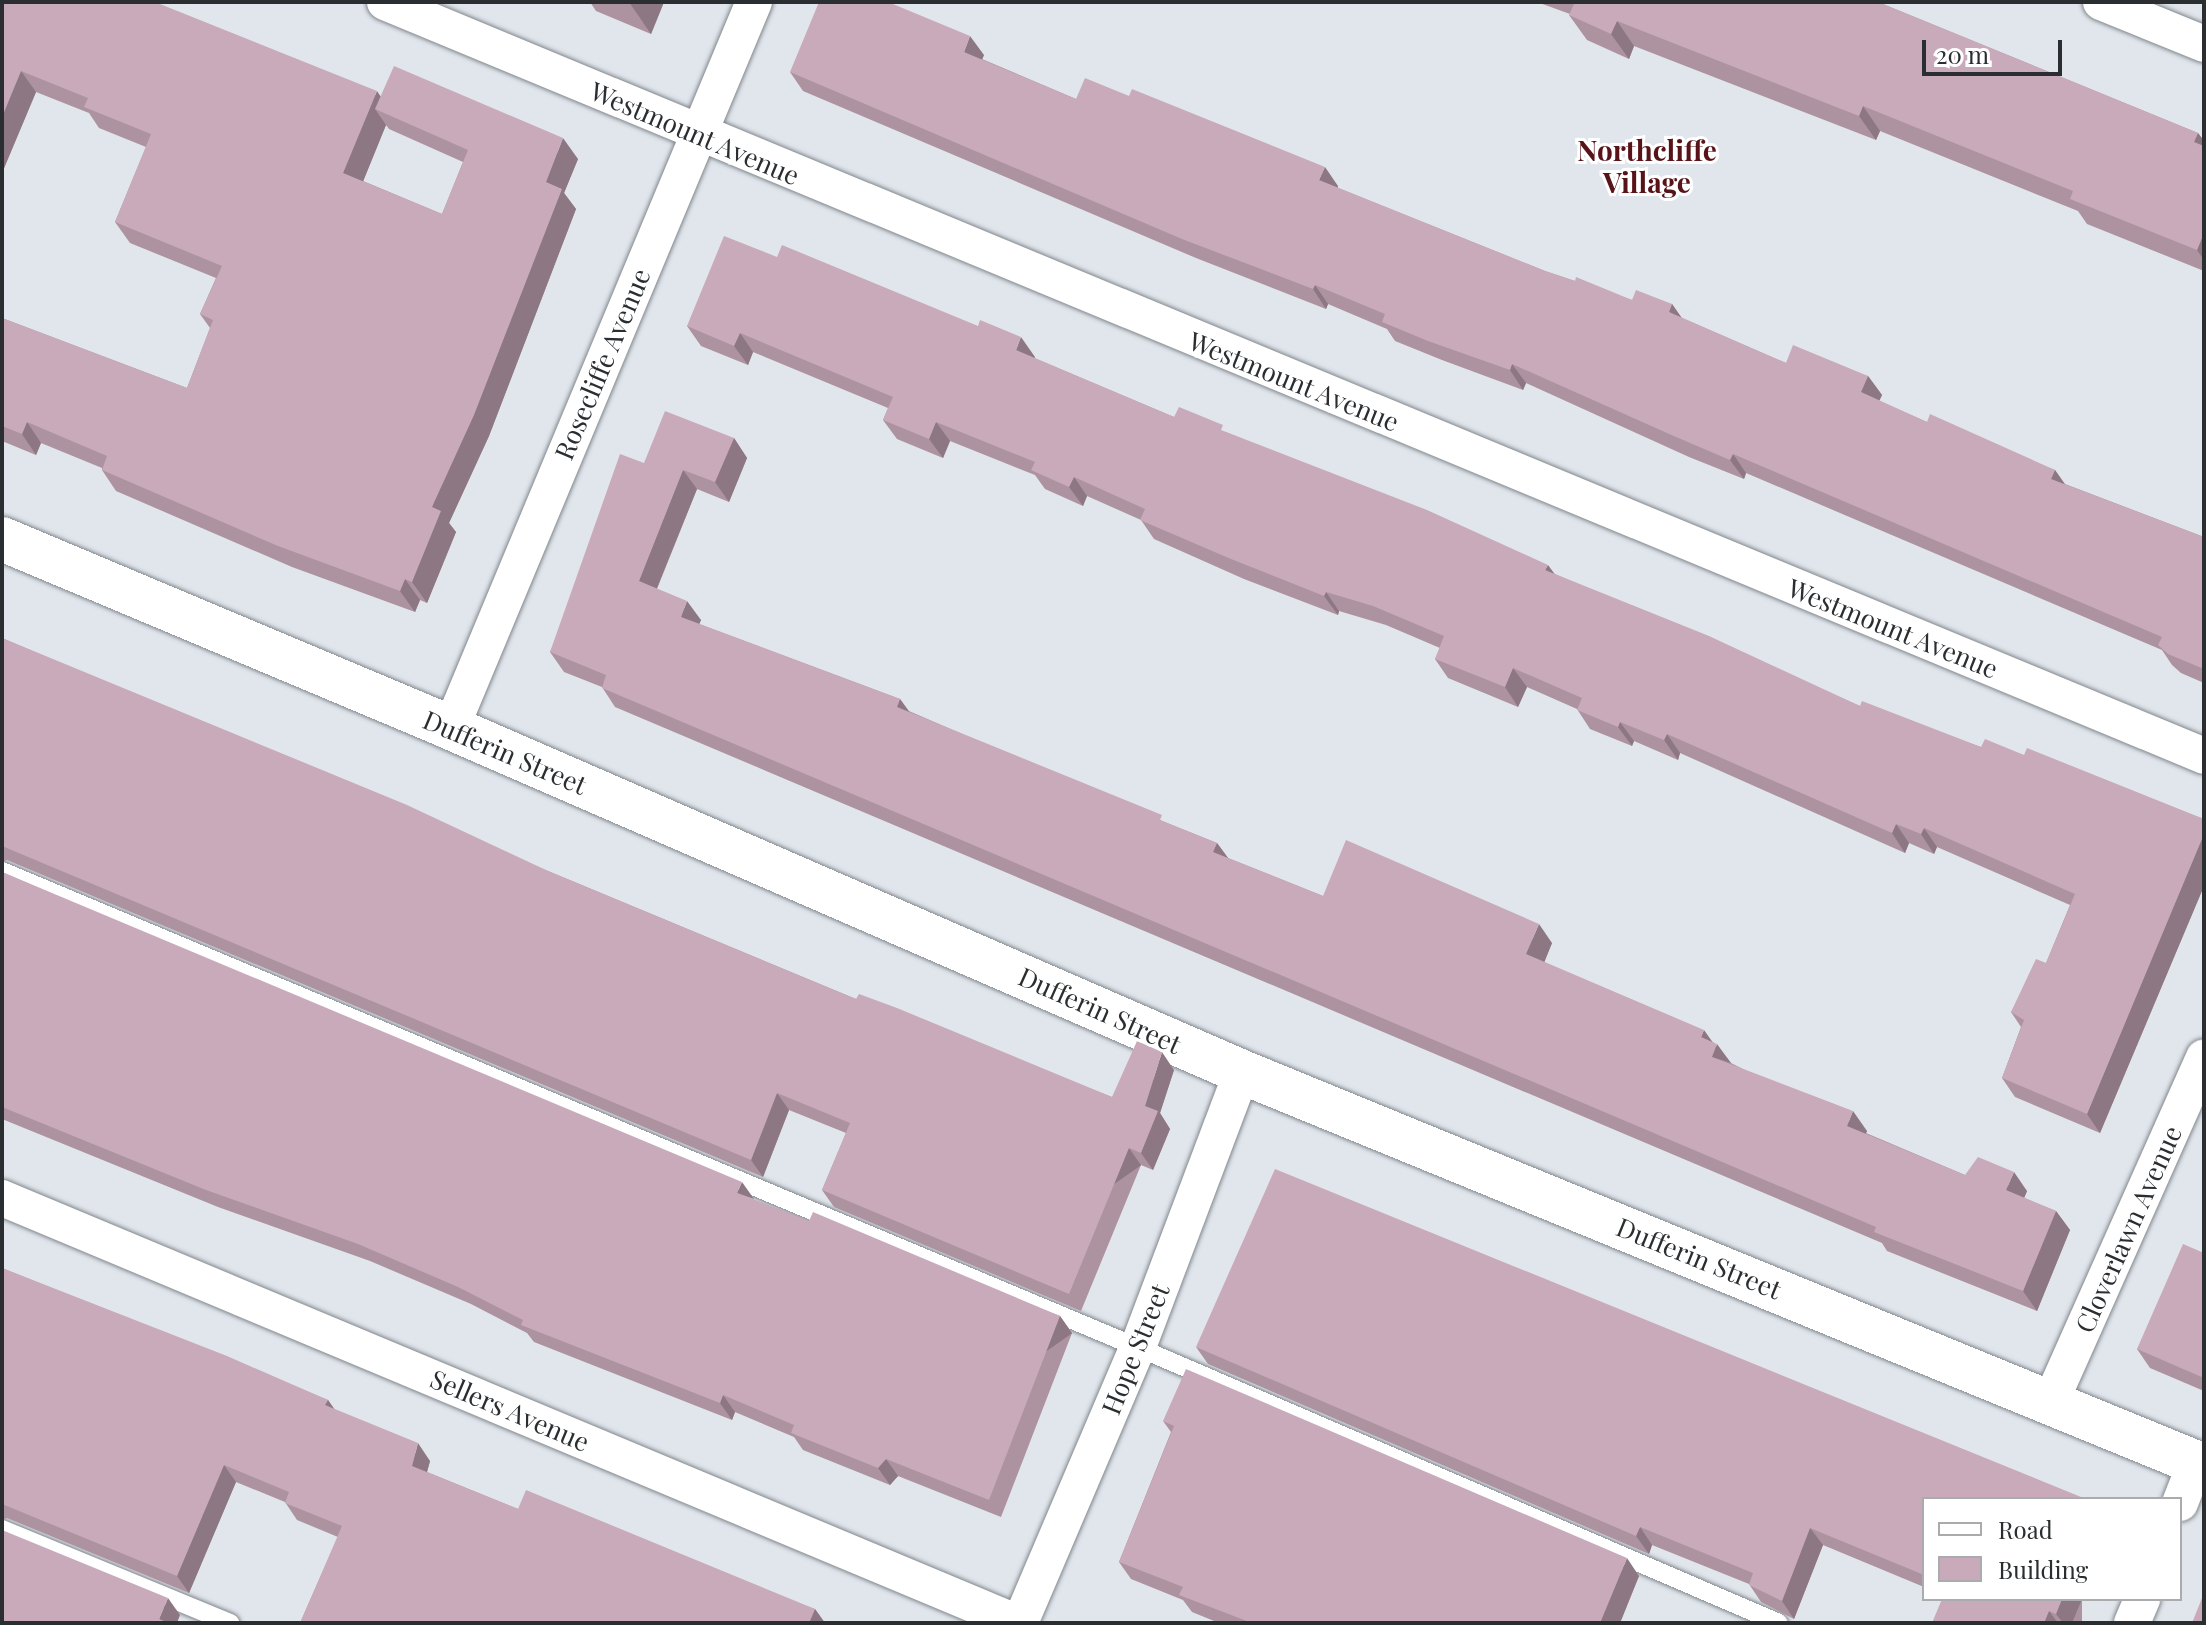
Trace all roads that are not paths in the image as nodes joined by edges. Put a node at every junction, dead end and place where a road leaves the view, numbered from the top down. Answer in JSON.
{"nodes":[{"id":1,"x":385,"y":2,"type":"edge"},
{"id":2,"x":754,"y":2,"type":"edge"},
{"id":3,"x":2101,"y":2,"type":"edge"},
{"id":4,"x":2204,"y":44,"type":"edge"},
{"id":5,"x":697,"y":135,"type":"junction"},
{"id":6,"x":2,"y":539,"type":"edge"},
{"id":7,"x":451,"y":728,"type":"junction"},
{"id":8,"x":2204,"y":756,"type":"edge"},
{"id":9,"x":2,"y":871,"type":"edge"},
{"id":10,"x":2204,"y":1057,"type":"edge"},
{"id":11,"x":1242,"y":1072,"type":"junction"},
{"id":12,"x":2,"y":1198,"type":"edge"},
{"id":13,"x":1138,"y":1347,"type":"junction"},
{"id":14,"x":2051,"y":1401,"type":"junction"},
{"id":15,"x":2200,"y":1464,"type":"edge"},
{"id":16,"x":2182,"y":1499,"type":"edge"},
{"id":17,"x":2,"y":1529,"type":"edge"},
{"id":18,"x":2141,"y":1601,"type":"edge"},
{"id":19,"x":1775,"y":1622,"type":"edge"},
{"id":20,"x":230,"y":1623,"type":"edge"},
{"id":21,"x":1019,"y":1623,"type":"edge"},
{"id":22,"x":2132,"y":1623,"type":"edge"}],
"edges":[{"from":1,"to":5,"type":"street","name":"Westmount Avenue"},
{"from":2,"to":5,"type":"street","name":"Rosecliffe Avenue"},
{"from":3,"to":4,"type":"street"},
{"from":5,"to":7,"type":"street","name":"Rosecliffe Avenue"},
{"from":5,"to":8,"type":"street","name":"Westmount Avenue"},
{"from":6,"to":7,"type":"main road","name":"Dufferin Street"},
{"from":7,"to":11,"type":"main road","name":"Dufferin Street"},
{"from":9,"to":13,"type":"lane"},
{"from":10,"to":14,"type":"street","name":"Cloverlawn Avenue"},
{"from":11,"to":13,"type":"street","name":"Hope Street"},
{"from":11,"to":14,"type":"main road","name":"Dufferin Street"},
{"from":12,"to":21,"type":"street","name":"Sellers Avenue"},
{"from":13,"to":19,"type":"lane"},
{"from":13,"to":21,"type":"street","name":"Hope Street"},
{"from":14,"to":15,"type":"main road","name":"Dufferin Street"},
{"from":15,"to":16,"type":"street"},
{"from":17,"to":20,"type":"lane"},
{"from":18,"to":22,"type":"street"}]}
